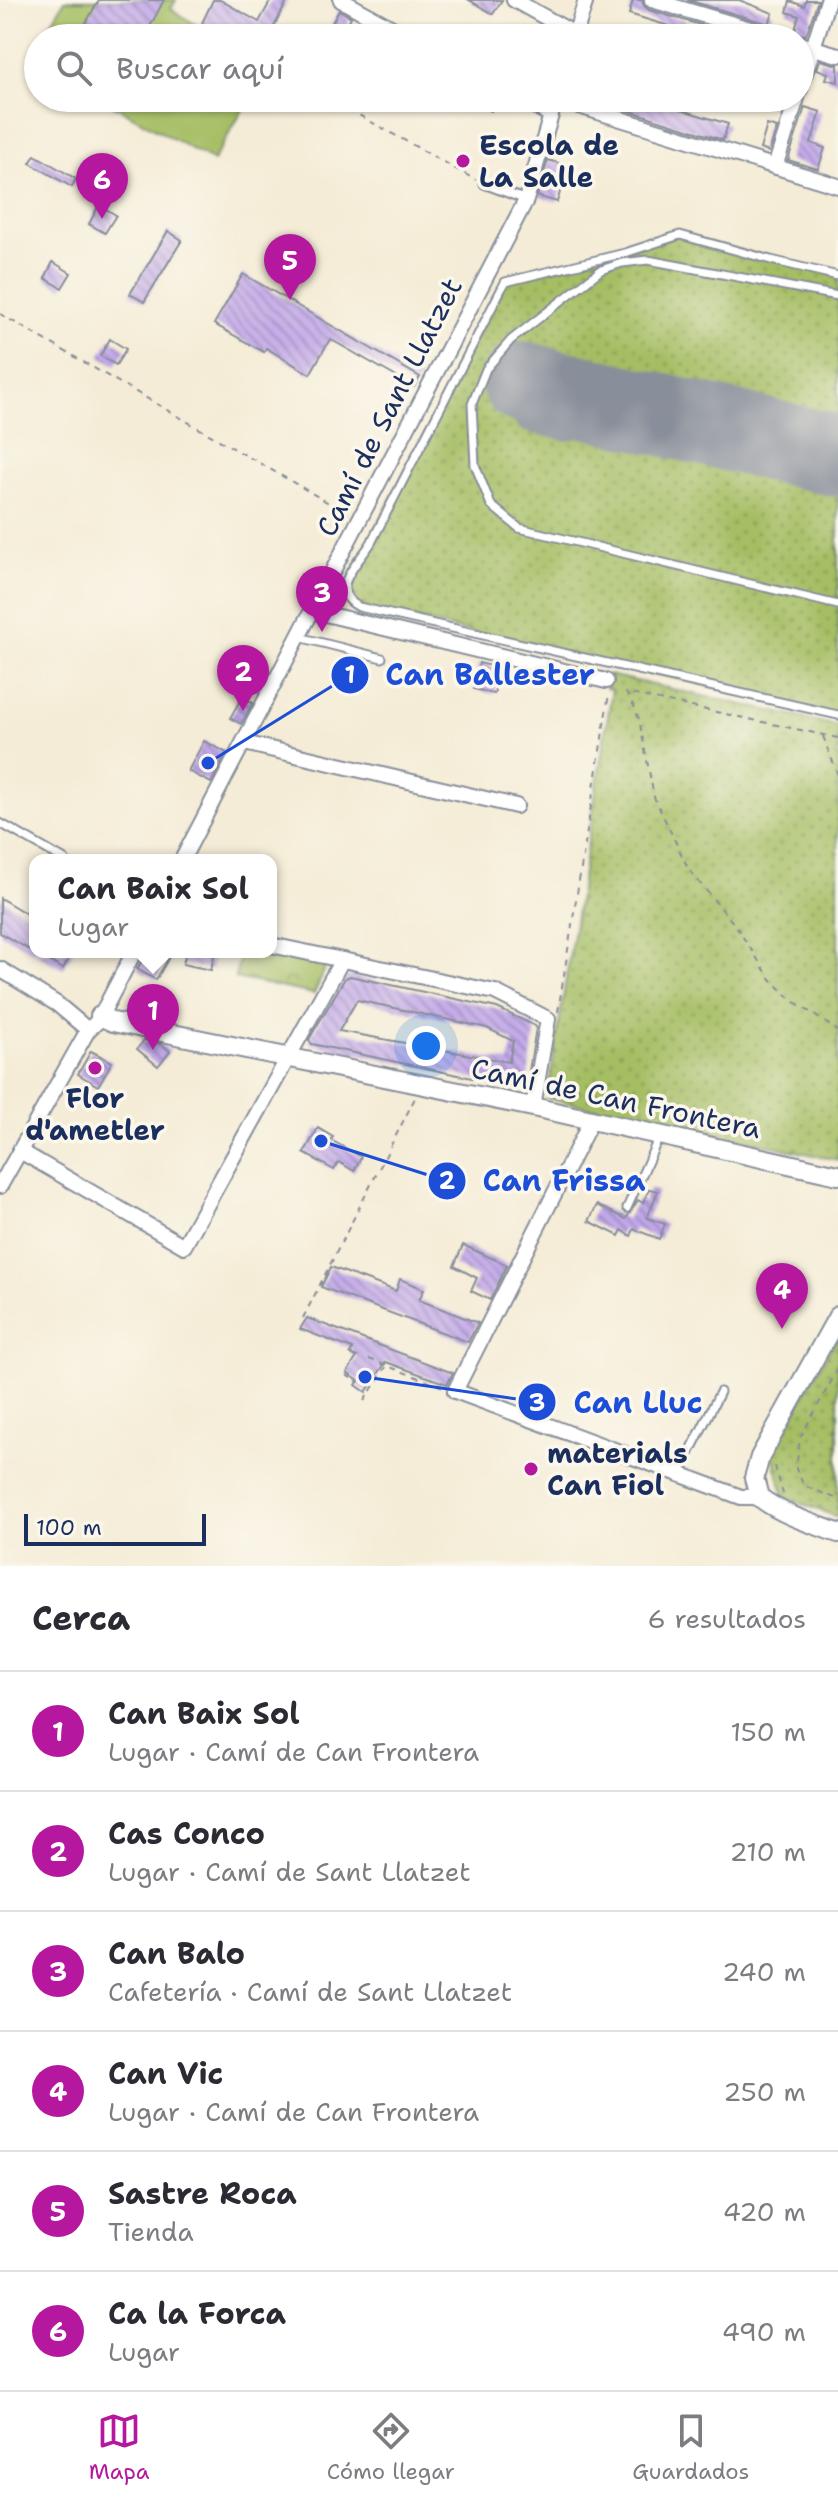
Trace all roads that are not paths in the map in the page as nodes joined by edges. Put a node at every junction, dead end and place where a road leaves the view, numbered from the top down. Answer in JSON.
{"nodes":[{"id":1,"x":341,"y":0,"type":"edge"},
{"id":2,"x":514,"y":0,"type":"edge"},
{"id":3,"x":586,"y":0,"type":"edge"},
{"id":4,"x":652,"y":0,"type":"edge"},
{"id":5,"x":828,"y":0,"type":"edge"},
{"id":6,"x":385,"y":24,"type":"edge"},
{"id":7,"x":554,"y":24,"type":"edge"},
{"id":8,"x":578,"y":24,"type":"edge"},
{"id":9,"x":733,"y":24,"type":"edge"},
{"id":10,"x":814,"y":31,"type":"edge"},
{"id":11,"x":814,"y":48,"type":"edge"},
{"id":12,"x":838,"y":55,"type":"edge"},
{"id":13,"x":546,"y":112,"type":"edge"},
{"id":14,"x":552,"y":112,"type":"edge"},
{"id":15,"x":600,"y":112,"type":"edge"},
{"id":16,"x":793,"y":112,"type":"edge"},
{"id":17,"x":551,"y":115,"type":"junction"},
{"id":18,"x":775,"y":167,"type":"junction"},
{"id":19,"x":484,"y":184,"type":"road end"},
{"id":20,"x":838,"y":186,"type":"edge"},
{"id":21,"x":526,"y":200,"type":"junction"},
{"id":22,"x":838,"y":276,"type":"edge"},
{"id":23,"x":838,"y":296,"type":"edge"},
{"id":24,"x":838,"y":605,"type":"edge"},
{"id":25,"x":313,"y":611,"type":"junction"},
{"id":26,"x":299,"y":637,"type":"junction"},
{"id":27,"x":382,"y":658,"type":"dead end"},
{"id":28,"x":606,"y":681,"type":"road end"},
{"id":29,"x":838,"y":715,"type":"edge"},
{"id":30,"x":244,"y":743,"type":"junction"},
{"id":31,"x":516,"y":806,"type":"dead end"},
{"id":32,"x":0,"y":823,"type":"edge"},
{"id":33,"x":54,"y":854,"type":"edge"},
{"id":34,"x":185,"y":854,"type":"edge"},
{"id":35,"x":277,"y":946,"type":"edge"},
{"id":36,"x":131,"y":958,"type":"edge"},
{"id":37,"x":342,"y":960,"type":"junction"},
{"id":38,"x":0,"y":969,"type":"edge"},
{"id":39,"x":94,"y":1023,"type":"junction"},
{"id":40,"x":288,"y":1057,"type":"junction"},
{"id":41,"x":533,"y":1107,"type":"junction"},
{"id":42,"x":591,"y":1121,"type":"junction"},
{"id":43,"x":660,"y":1135,"type":"junction"},
{"id":44,"x":20,"y":1151,"type":"junction"},
{"id":45,"x":838,"y":1175,"type":"edge"},
{"id":46,"x":0,"y":1186,"type":"edge"},
{"id":47,"x":627,"y":1208,"type":"dead end"},
{"id":48,"x":838,"y":1316,"type":"edge"},
{"id":49,"x":720,"y":1392,"type":"dead end"},
{"id":50,"x":679,"y":1474,"type":"junction"},
{"id":51,"x":759,"y":1497,"type":"junction"},
{"id":52,"x":838,"y":1533,"type":"edge"}],
"edges":[{"from":1,"to":6,"type":"street"},
{"from":2,"to":7,"type":"street"},
{"from":3,"to":8,"type":"street"},
{"from":4,"to":9,"type":"street"},
{"from":5,"to":10,"type":"street"},
{"from":11,"to":12,"type":"street"},
{"from":13,"to":17,"type":"street"},
{"from":14,"to":17,"type":"street","name":"Camí de Sant Llatzet"},
{"from":15,"to":18,"type":"street"},
{"from":16,"to":18,"type":"street"},
{"from":17,"to":21,"type":"street","name":"Camí de Sant Llatzet"},
{"from":18,"to":20,"type":"street"},
{"from":19,"to":21,"type":"lane"},
{"from":21,"to":25,"type":"street","name":"Camí de Sant Llatzet"},
{"from":22,"to":29,"type":"lane"},
{"from":23,"to":24,"type":"lane"},
{"from":25,"to":26,"type":"street","name":"Camí de Sant Llatzet"},
{"from":25,"to":28,"type":"street"},
{"from":26,"to":27,"type":"lane"},
{"from":26,"to":30,"type":"street","name":"Camí de Sant Llatzet"},
{"from":30,"to":31,"type":"street"},
{"from":30,"to":34,"type":"street","name":"Camí de Sant Llatzet"},
{"from":32,"to":33,"type":"lane"},
{"from":35,"to":37,"type":"street"},
{"from":36,"to":39,"type":"street"},
{"from":37,"to":40,"type":"street"},
{"from":37,"to":41,"type":"street"},
{"from":38,"to":39,"type":"street"},
{"from":39,"to":40,"type":"street","name":"Camí de Can Frontera"},
{"from":39,"to":44,"type":"street"},
{"from":40,"to":41,"type":"street","name":"Camí de Can Frontera"},
{"from":40,"to":44,"type":"street"},
{"from":41,"to":42,"type":"street","name":"Camí de Can Frontera"},
{"from":42,"to":43,"type":"street","name":"Camí de Can Frontera"},
{"from":42,"to":50,"type":"street"},
{"from":43,"to":45,"type":"street","name":"Camí de Can Frontera"},
{"from":43,"to":47,"type":"lane"},
{"from":44,"to":46,"type":"street"},
{"from":48,"to":51,"type":"street"},
{"from":49,"to":50,"type":"lane"},
{"from":50,"to":51,"type":"street"},
{"from":51,"to":52,"type":"street"}]}
